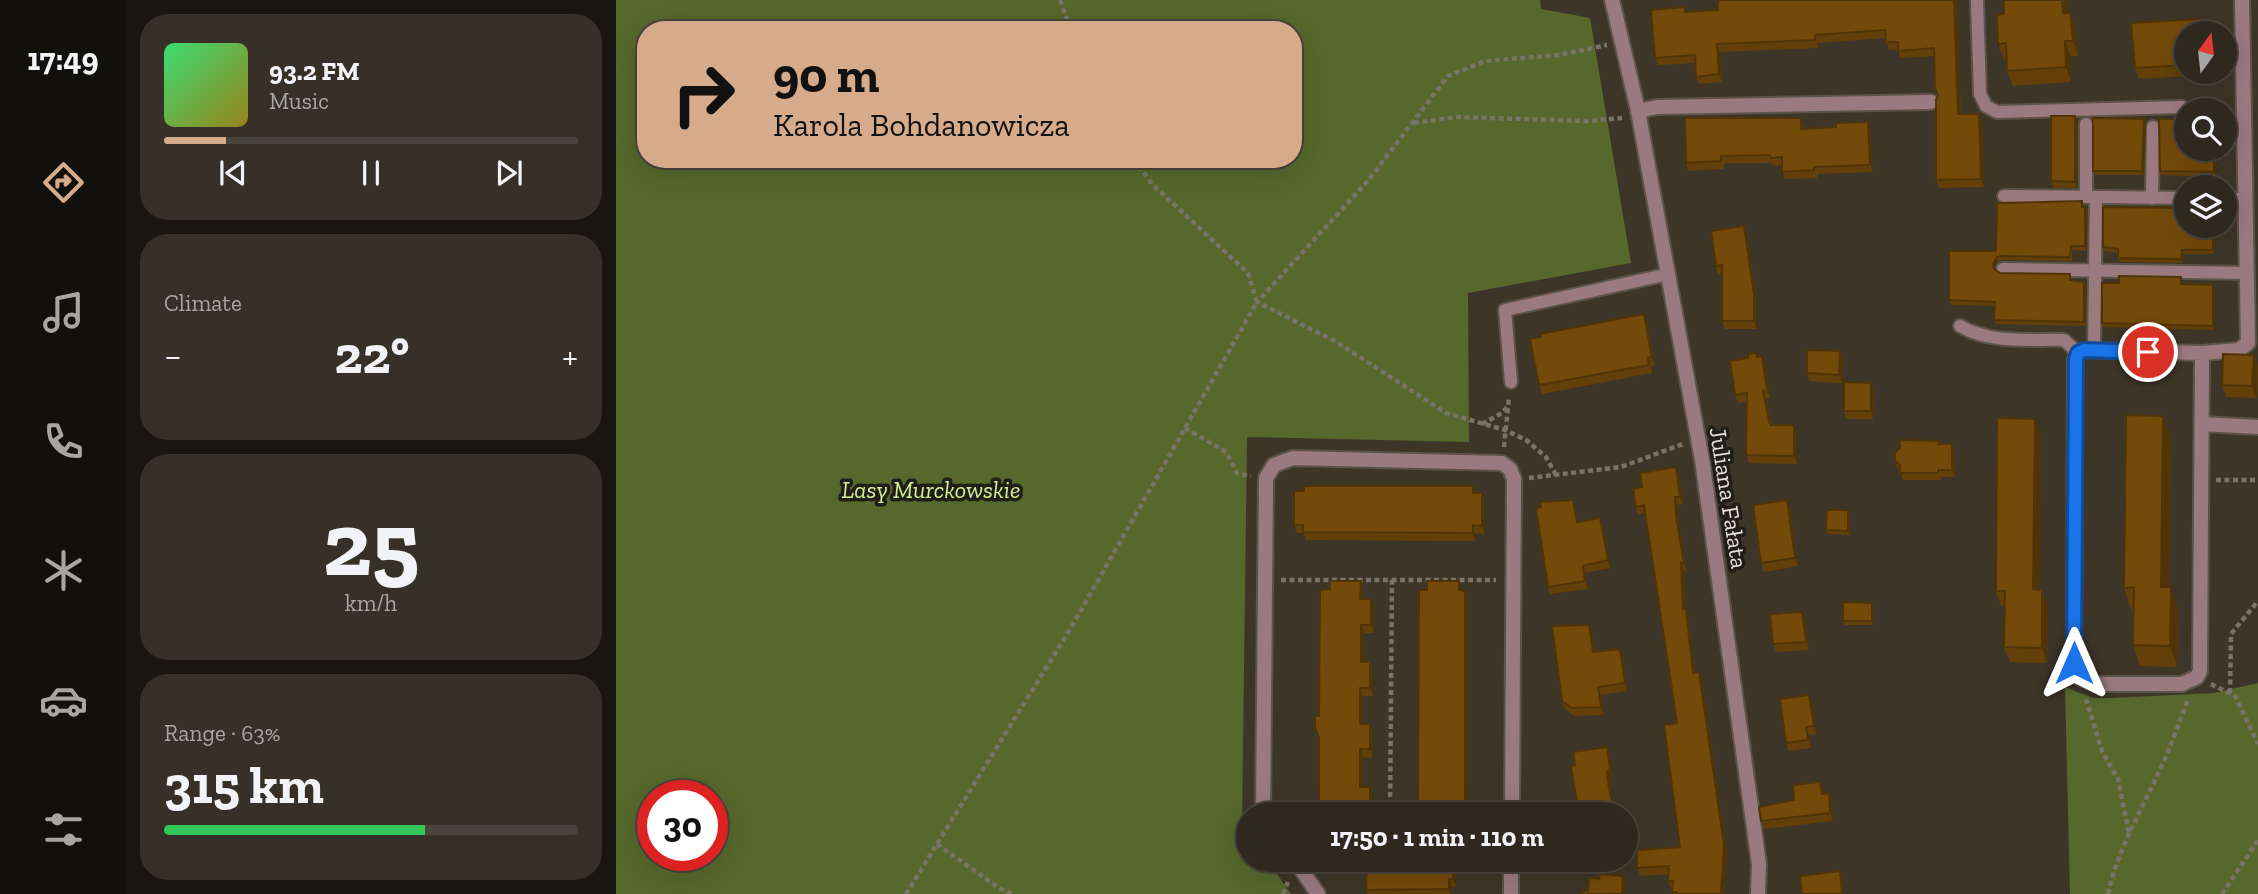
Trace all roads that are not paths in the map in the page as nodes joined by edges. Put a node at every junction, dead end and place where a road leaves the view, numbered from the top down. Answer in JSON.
{"nodes":[{"id":1,"x":1612,"y":0,"type":"edge"},
{"id":2,"x":1977,"y":0,"type":"edge"},
{"id":3,"x":2242,"y":0,"type":"edge"},
{"id":4,"x":1931,"y":102,"type":"dead end"},
{"id":5,"x":2174,"y":107,"type":"edge"},
{"id":6,"x":1638,"y":114,"type":"junction"},
{"id":7,"x":2086,"y":124,"type":"dead end"},
{"id":8,"x":2153,"y":127,"type":"dead end"},
{"id":9,"x":2004,"y":196,"type":"dead end"},
{"id":10,"x":2091,"y":197,"type":"junction"},
{"id":11,"x":2152,"y":198,"type":"junction"},
{"id":12,"x":2174,"y":198,"type":"edge"},
{"id":13,"x":2237,"y":199,"type":"edge"},
{"id":14,"x":2245,"y":199,"type":"junction"},
{"id":15,"x":2003,"y":269,"type":"dead end"},
{"id":16,"x":2095,"y":271,"type":"junction"},
{"id":17,"x":2247,"y":273,"type":"junction"},
{"id":18,"x":1669,"y":274,"type":"junction"},
{"id":19,"x":1960,"y":326,"type":"dead end"},
{"id":20,"x":2094,"y":350,"type":"junction"},
{"id":21,"x":2078,"y":353,"type":"junction"},
{"id":22,"x":2202,"y":353,"type":"junction"},
{"id":23,"x":1511,"y":382,"type":"road end"},
{"id":24,"x":2202,"y":424,"type":"junction"},
{"id":25,"x":2258,"y":427,"type":"edge"},
{"id":26,"x":1264,"y":802,"type":"edge"},
{"id":27,"x":1512,"y":802,"type":"edge"},
{"id":28,"x":1303,"y":872,"type":"edge"},
{"id":29,"x":1511,"y":872,"type":"edge"},
{"id":30,"x":1318,"y":894,"type":"edge"},
{"id":31,"x":1511,"y":894,"type":"edge"},
{"id":32,"x":1758,"y":894,"type":"edge"}],
"edges":[{"from":1,"to":6,"type":"street","name":"Juliana Fałata"},
{"from":2,"to":5,"type":"lane"},
{"from":3,"to":14,"type":"street"},
{"from":4,"to":6,"type":"street"},
{"from":6,"to":18,"type":"street","name":"Juliana Fałata"},
{"from":7,"to":10,"type":"lane"},
{"from":8,"to":11,"type":"lane"},
{"from":9,"to":10,"type":"lane"},
{"from":10,"to":11,"type":"lane"},
{"from":10,"to":16,"type":"lane"},
{"from":11,"to":12,"type":"lane"},
{"from":13,"to":14,"type":"lane"},
{"from":14,"to":17,"type":"street"},
{"from":15,"to":16,"type":"lane"},
{"from":16,"to":17,"type":"lane"},
{"from":16,"to":20,"type":"lane"},
{"from":17,"to":22,"type":"street"},
{"from":18,"to":23,"type":"lane"},
{"from":18,"to":32,"type":"street","name":"Juliana Fałata"},
{"from":19,"to":21,"type":"lane"},
{"from":20,"to":21,"type":"street"},
{"from":20,"to":22,"type":"street"},
{"from":21,"to":24,"type":"street"},
{"from":22,"to":24,"type":"street"},
{"from":24,"to":25,"type":"street"},
{"from":26,"to":27,"type":"street"},
{"from":28,"to":30,"type":"street"},
{"from":29,"to":31,"type":"street"}]}
